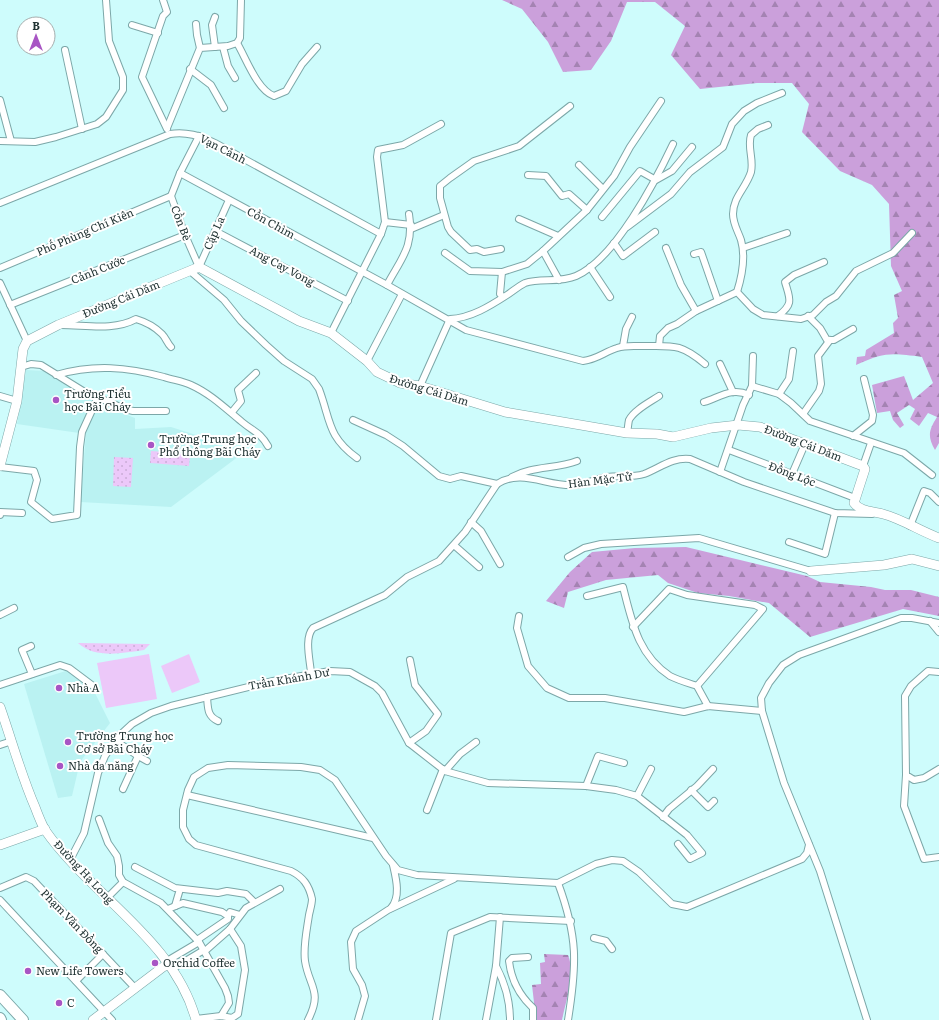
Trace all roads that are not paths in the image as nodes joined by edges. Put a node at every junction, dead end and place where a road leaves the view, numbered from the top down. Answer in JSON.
{"nodes":[{"id":1,"x":106,"y":0,"type":"edge"},
{"id":2,"x":163,"y":0,"type":"edge"},
{"id":3,"x":241,"y":0,"type":"edge"},
{"id":4,"x":215,"y":17,"type":"dead end"},
{"id":5,"x":196,"y":24,"type":"dead end"},
{"id":6,"x":132,"y":25,"type":"dead end"},
{"id":7,"x":158,"y":33,"type":"junction"},
{"id":8,"x":237,"y":43,"type":"junction"},
{"id":9,"x":215,"y":47,"type":"junction"},
{"id":10,"x":223,"y":47,"type":"junction"},
{"id":11,"x":317,"y":47,"type":"dead end"},
{"id":12,"x":200,"y":48,"type":"junction"},
{"id":13,"x":65,"y":50,"type":"dead end"},
{"id":14,"x":190,"y":69,"type":"junction"},
{"id":15,"x":235,"y":78,"type":"dead end"},
{"id":16,"x":782,"y":93,"type":"dead end"},
{"id":17,"x":0,"y":100,"type":"edge"},
{"id":18,"x":661,"y":101,"type":"dead end"},
{"id":19,"x":570,"y":106,"type":"dead end"},
{"id":20,"x":224,"y":108,"type":"dead end"},
{"id":21,"x":441,"y":124,"type":"dead end"},
{"id":22,"x":768,"y":125,"type":"dead end"},
{"id":23,"x":82,"y":129,"type":"junction"},
{"id":24,"x":169,"y":131,"type":"junction"},
{"id":25,"x":200,"y":136,"type":"junction"},
{"id":26,"x":0,"y":141,"type":"edge"},
{"id":27,"x":11,"y":142,"type":"junction"},
{"id":28,"x":673,"y":144,"type":"dead end"},
{"id":29,"x":692,"y":147,"type":"dead end"},
{"id":30,"x":579,"y":165,"type":"dead end"},
{"id":31,"x":180,"y":173,"type":"junction"},
{"id":32,"x":528,"y":175,"type":"dead end"},
{"id":33,"x":656,"y":180,"type":"junction"},
{"id":34,"x":604,"y":189,"type":"junction"},
{"id":35,"x":171,"y":196,"type":"junction"},
{"id":36,"x":229,"y":200,"type":"junction"},
{"id":37,"x":0,"y":203,"type":"edge"},
{"id":38,"x":587,"y":210,"type":"junction"},
{"id":39,"x":409,"y":214,"type":"dead end"},
{"id":40,"x":444,"y":215,"type":"junction"},
{"id":41,"x":602,"y":217,"type":"dead end"},
{"id":42,"x":519,"y":220,"type":"dead end"},
{"id":43,"x":385,"y":222,"type":"junction"},
{"id":44,"x":411,"y":227,"type":"junction"},
{"id":45,"x":623,"y":230,"type":"junction"},
{"id":46,"x":215,"y":231,"type":"junction"},
{"id":47,"x":655,"y":232,"type":"dead end"},
{"id":48,"x":786,"y":233,"type":"dead end"},
{"id":49,"x":912,"y":233,"type":"dead end"},
{"id":50,"x":381,"y":234,"type":"junction"},
{"id":51,"x":185,"y":235,"type":"junction"},
{"id":52,"x":558,"y":236,"type":"junction"},
{"id":53,"x":614,"y":243,"type":"junction"},
{"id":54,"x":666,"y":248,"type":"dead end"},
{"id":55,"x":743,"y":248,"type":"junction"},
{"id":56,"x":501,"y":249,"type":"dead end"},
{"id":57,"x":544,"y":251,"type":"junction"},
{"id":58,"x":445,"y":253,"type":"dead end"},
{"id":59,"x":694,"y":254,"type":"dead end"},
{"id":60,"x":824,"y":262,"type":"dead end"},
{"id":61,"x":199,"y":267,"type":"junction"},
{"id":62,"x":590,"y":267,"type":"junction"},
{"id":63,"x":0,"y":268,"type":"edge"},
{"id":64,"x":190,"y":271,"type":"junction"},
{"id":65,"x":362,"y":272,"type":"junction"},
{"id":66,"x":502,"y":272,"type":"junction"},
{"id":67,"x":559,"y":280,"type":"junction"},
{"id":68,"x":0,"y":283,"type":"edge"},
{"id":69,"x":387,"y":285,"type":"junction"},
{"id":70,"x":738,"y":292,"type":"junction"},
{"id":71,"x":402,"y":294,"type":"junction"},
{"id":72,"x":503,"y":297,"type":"junction"},
{"id":73,"x":610,"y":297,"type":"dead end"},
{"id":74,"x":348,"y":301,"type":"junction"},
{"id":75,"x":718,"y":301,"type":"junction"},
{"id":76,"x":10,"y":305,"type":"junction"},
{"id":77,"x":696,"y":311,"type":"junction"},
{"id":78,"x":778,"y":316,"type":"junction"},
{"id":79,"x":808,"y":316,"type":"junction"},
{"id":80,"x":632,"y":317,"type":"dead end"},
{"id":81,"x":450,"y":319,"type":"junction"},
{"id":82,"x":58,"y":325,"type":"junction"},
{"id":83,"x":853,"y":329,"type":"dead end"},
{"id":84,"x":331,"y":333,"type":"junction"},
{"id":85,"x":830,"y":340,"type":"junction"},
{"id":86,"x":27,"y":341,"type":"junction"},
{"id":87,"x":623,"y":346,"type":"junction"},
{"id":88,"x":660,"y":346,"type":"junction"},
{"id":89,"x":171,"y":347,"type":"dead end"},
{"id":90,"x":793,"y":352,"type":"dead end"},
{"id":91,"x":753,"y":356,"type":"dead end"},
{"id":92,"x":367,"y":361,"type":"junction"},
{"id":93,"x":705,"y":364,"type":"dead end"},
{"id":94,"x":720,"y":364,"type":"dead end"},
{"id":95,"x":21,"y":367,"type":"junction"},
{"id":96,"x":256,"y":373,"type":"dead end"},
{"id":97,"x":56,"y":375,"type":"junction"},
{"id":98,"x":864,"y":379,"type":"dead end"},
{"id":99,"x":420,"y":386,"type":"junction"},
{"id":100,"x":752,"y":386,"type":"junction"},
{"id":101,"x":733,"y":392,"type":"junction"},
{"id":102,"x":779,"y":394,"type":"junction"},
{"id":103,"x":0,"y":396,"type":"edge"},
{"id":104,"x":660,"y":396,"type":"dead end"},
{"id":105,"x":749,"y":396,"type":"junction"},
{"id":106,"x":98,"y":397,"type":"junction"},
{"id":107,"x":17,"y":401,"type":"junction"},
{"id":108,"x":704,"y":402,"type":"dead end"},
{"id":109,"x":166,"y":411,"type":"dead end"},
{"id":110,"x":232,"y":412,"type":"junction"},
{"id":111,"x":803,"y":414,"type":"junction"},
{"id":112,"x":353,"y":420,"type":"dead end"},
{"id":113,"x":738,"y":425,"type":"junction"},
{"id":114,"x":628,"y":433,"type":"junction"},
{"id":115,"x":853,"y":436,"type":"junction"},
{"id":116,"x":871,"y":443,"type":"junction"},
{"id":117,"x":805,"y":444,"type":"junction"},
{"id":118,"x":268,"y":446,"type":"dead end"},
{"id":119,"x":729,"y":450,"type":"junction"},
{"id":120,"x":357,"y":458,"type":"dead end"},
{"id":121,"x":577,"y":461,"type":"dead end"},
{"id":122,"x":863,"y":466,"type":"junction"},
{"id":123,"x":0,"y":467,"type":"edge"},
{"id":124,"x":720,"y":472,"type":"junction"},
{"id":125,"x":792,"y":474,"type":"junction"},
{"id":126,"x":932,"y":475,"type":"dead end"},
{"id":127,"x":512,"y":477,"type":"junction"},
{"id":128,"x":497,"y":484,"type":"junction"},
{"id":129,"x":855,"y":498,"type":"junction"},
{"id":130,"x":939,"y":502,"type":"edge"},
{"id":131,"x":22,"y":513,"type":"dead end"},
{"id":132,"x":835,"y":513,"type":"junction"},
{"id":133,"x":883,"y":514,"type":"junction"},
{"id":134,"x":0,"y":515,"type":"edge"},
{"id":135,"x":471,"y":522,"type":"junction"},
{"id":136,"x":910,"y":526,"type":"junction"},
{"id":137,"x":939,"y":538,"type":"edge"},
{"id":138,"x":789,"y":542,"type":"dead end"},
{"id":139,"x":455,"y":546,"type":"junction"},
{"id":140,"x":568,"y":557,"type":"dead end"},
{"id":141,"x":500,"y":564,"type":"dead end"},
{"id":142,"x":939,"y":566,"type":"edge"},
{"id":143,"x":479,"y":567,"type":"dead end"},
{"id":144,"x":811,"y":571,"type":"joint"},
{"id":145,"x":587,"y":596,"type":"dead end"},
{"id":146,"x":14,"y":608,"type":"dead end"},
{"id":147,"x":0,"y":615,"type":"edge"},
{"id":148,"x":519,"y":616,"type":"dead end"},
{"id":149,"x":930,"y":621,"type":"junction"},
{"id":150,"x":939,"y":623,"type":"edge"},
{"id":151,"x":633,"y":627,"type":"junction"},
{"id":152,"x":939,"y":632,"type":"edge"},
{"id":153,"x":31,"y":646,"type":"dead end"},
{"id":154,"x":410,"y":660,"type":"dead end"},
{"id":155,"x":939,"y":672,"type":"edge"},
{"id":156,"x":311,"y":673,"type":"junction"},
{"id":157,"x":32,"y":674,"type":"junction"},
{"id":158,"x":0,"y":685,"type":"edge"},
{"id":159,"x":94,"y":686,"type":"dead end"},
{"id":160,"x":697,"y":686,"type":"junction"},
{"id":161,"x":206,"y":697,"type":"junction"},
{"id":162,"x":708,"y":706,"type":"junction"},
{"id":163,"x":0,"y":707,"type":"edge"},
{"id":164,"x":762,"y":711,"type":"junction"},
{"id":165,"x":218,"y":721,"type":"dead end"},
{"id":166,"x":12,"y":741,"type":"junction"},
{"id":167,"x":116,"y":741,"type":"junction"},
{"id":168,"x":476,"y":742,"type":"dead end"},
{"id":169,"x":409,"y":743,"type":"junction"},
{"id":170,"x":0,"y":745,"type":"edge"},
{"id":171,"x":138,"y":756,"type":"junction"},
{"id":172,"x":147,"y":761,"type":"dead end"},
{"id":173,"x":624,"y":763,"type":"dead end"},
{"id":174,"x":713,"y":769,"type":"dead end"},
{"id":175,"x":939,"y":769,"type":"edge"},
{"id":176,"x":444,"y":770,"type":"junction"},
{"id":177,"x":651,"y":770,"type":"dead end"},
{"id":178,"x":906,"y":775,"type":"junction"},
{"id":179,"x":586,"y":786,"type":"junction"},
{"id":180,"x":122,"y":789,"type":"dead end"},
{"id":181,"x":691,"y":790,"type":"junction"},
{"id":182,"x":187,"y":795,"type":"junction"},
{"id":183,"x":637,"y":796,"type":"junction"},
{"id":184,"x":714,"y":801,"type":"dead end"},
{"id":185,"x":427,"y":810,"type":"dead end"},
{"id":186,"x":663,"y":817,"type":"junction"},
{"id":187,"x":99,"y":819,"type":"dead end"},
{"id":188,"x":45,"y":829,"type":"junction"},
{"id":189,"x":374,"y":838,"type":"junction"},
{"id":190,"x":678,"y":844,"type":"dead end"},
{"id":191,"x":0,"y":845,"type":"edge"},
{"id":192,"x":809,"y":845,"type":"junction"},
{"id":193,"x":939,"y":857,"type":"edge"},
{"id":194,"x":70,"y":860,"type":"junction"},
{"id":195,"x":393,"y":864,"type":"junction"},
{"id":196,"x":135,"y":867,"type":"dead end"},
{"id":197,"x":456,"y":878,"type":"junction"},
{"id":198,"x":123,"y":882,"type":"junction"},
{"id":199,"x":558,"y":883,"type":"junction"},
{"id":200,"x":0,"y":888,"type":"edge"},
{"id":201,"x":180,"y":888,"type":"junction"},
{"id":202,"x":280,"y":889,"type":"dead end"},
{"id":203,"x":107,"y":898,"type":"junction"},
{"id":204,"x":0,"y":900,"type":"edge"},
{"id":205,"x":254,"y":902,"type":"junction"},
{"id":206,"x":175,"y":906,"type":"junction"},
{"id":207,"x":168,"y":909,"type":"junction"},
{"id":208,"x":388,"y":910,"type":"junction"},
{"id":209,"x":240,"y":915,"type":"junction"},
{"id":210,"x":228,"y":916,"type":"junction"},
{"id":211,"x":500,"y":918,"type":"junction"},
{"id":212,"x":571,"y":921,"type":"junction"},
{"id":213,"x":219,"y":925,"type":"junction"},
{"id":214,"x":228,"y":931,"type":"junction"},
{"id":215,"x":594,"y":938,"type":"dead end"},
{"id":216,"x":198,"y":941,"type":"junction"},
{"id":217,"x":612,"y":949,"type":"dead end"},
{"id":218,"x":204,"y":950,"type":"junction"},
{"id":219,"x":103,"y":954,"type":"junction"},
{"id":220,"x":528,"y":957,"type":"dead end"},
{"id":221,"x":170,"y":965,"type":"junction"},
{"id":222,"x":496,"y":966,"type":"junction"},
{"id":223,"x":76,"y":981,"type":"junction"},
{"id":224,"x":135,"y":988,"type":"junction"},
{"id":225,"x":0,"y":995,"type":"edge"},
{"id":226,"x":104,"y":1011,"type":"junction"},
{"id":227,"x":221,"y":1016,"type":"junction"},
{"id":228,"x":23,"y":1020,"type":"edge"},
{"id":229,"x":93,"y":1020,"type":"edge"},
{"id":230,"x":112,"y":1020,"type":"edge"},
{"id":231,"x":196,"y":1020,"type":"edge"},
{"id":232,"x":308,"y":1020,"type":"edge"},
{"id":233,"x":358,"y":1020,"type":"edge"},
{"id":234,"x":436,"y":1020,"type":"edge"},
{"id":235,"x":486,"y":1020,"type":"edge"},
{"id":236,"x":510,"y":1020,"type":"edge"},
{"id":237,"x":533,"y":1020,"type":"edge"},
{"id":238,"x":568,"y":1020,"type":"edge"},
{"id":239,"x":867,"y":1020,"type":"edge"}],
"edges":[{"from":1,"to":23,"type":"street"},
{"from":2,"to":7,"type":"street"},
{"from":3,"to":8,"type":"street"},
{"from":4,"to":9,"type":"street"},
{"from":5,"to":12,"type":"street"},
{"from":6,"to":7,"type":"street"},
{"from":7,"to":24,"type":"street"},
{"from":8,"to":10,"type":"street"},
{"from":8,"to":11,"type":"street"},
{"from":9,"to":10,"type":"street"},
{"from":9,"to":12,"type":"street"},
{"from":10,"to":15,"type":"street"},
{"from":12,"to":14,"type":"street"},
{"from":13,"to":23,"type":"street"},
{"from":14,"to":20,"type":"street"},
{"from":14,"to":24,"type":"street"},
{"from":16,"to":45,"type":"street"},
{"from":17,"to":27,"type":"street"},
{"from":18,"to":34,"type":"street"},
{"from":19,"to":40,"type":"street"},
{"from":21,"to":43,"type":"street"},
{"from":22,"to":55,"type":"street"},
{"from":23,"to":27,"type":"street"},
{"from":24,"to":25,"type":"street","name":"Vạn Cảnh"},
{"from":24,"to":37,"type":"street","name":"Vạn Cảnh"},
{"from":25,"to":31,"type":"street","name":"Cồn Bè"},
{"from":25,"to":50,"type":"street","name":"Vạn Cảnh"},
{"from":26,"to":27,"type":"street"},
{"from":28,"to":33,"type":"street"},
{"from":29,"to":33,"type":"street"},
{"from":30,"to":34,"type":"street"},
{"from":31,"to":35,"type":"street","name":"Cồn Bè"},
{"from":31,"to":36,"type":"street","name":"Cồn Chìm"},
{"from":32,"to":38,"type":"street"},
{"from":33,"to":41,"type":"street"},
{"from":33,"to":45,"type":"street"},
{"from":34,"to":38,"type":"street"},
{"from":35,"to":51,"type":"street","name":"Cồn Bè"},
{"from":35,"to":63,"type":"street","name":"Phố Phùng Chí Kiên"},
{"from":36,"to":46,"type":"street","name":"Cặp La"},
{"from":36,"to":65,"type":"street","name":"Cồn Chìm"},
{"from":38,"to":52,"type":"street"},
{"from":39,"to":44,"type":"street"},
{"from":40,"to":44,"type":"street"},
{"from":40,"to":56,"type":"street"},
{"from":42,"to":52,"type":"street"},
{"from":43,"to":44,"type":"street"},
{"from":43,"to":50,"type":"street"},
{"from":44,"to":69,"type":"street"},
{"from":45,"to":53,"type":"street"},
{"from":46,"to":61,"type":"street","name":"Cặp La"},
{"from":46,"to":74,"type":"street","name":"Ang Cay Vong"},
{"from":47,"to":53,"type":"street"},
{"from":48,"to":55,"type":"street"},
{"from":49,"to":79,"type":"street"},
{"from":50,"to":65,"type":"street"},
{"from":51,"to":61,"type":"street","name":"Cồn Bè"},
{"from":51,"to":76,"type":"street","name":"Cảnh Cước"},
{"from":52,"to":57,"type":"street"},
{"from":53,"to":62,"type":"street"},
{"from":54,"to":77,"type":"street"},
{"from":55,"to":70,"type":"street"},
{"from":57,"to":66,"type":"street"},
{"from":57,"to":67,"type":"street"},
{"from":58,"to":66,"type":"street"},
{"from":59,"to":75,"type":"street"},
{"from":60,"to":78,"type":"street"},
{"from":61,"to":64,"type":"street","name":"Đường Cái Dăm"},
{"from":61,"to":84,"type":"street","name":"Đường Cái Dăm"},
{"from":62,"to":67,"type":"street"},
{"from":62,"to":73,"type":"street"},
{"from":64,"to":82,"type":"street","name":"Đường Cái Dăm"},
{"from":64,"to":120,"type":"street"},
{"from":65,"to":69,"type":"street","name":"Cồn Chìm"},
{"from":65,"to":74,"type":"street"},
{"from":66,"to":72,"type":"street"},
{"from":67,"to":72,"type":"street"},
{"from":68,"to":76,"type":"street"},
{"from":69,"to":71,"type":"street","name":"Cồn Chìm"},
{"from":70,"to":75,"type":"street"},
{"from":70,"to":78,"type":"street"},
{"from":71,"to":81,"type":"street","name":"Cồn Chìm"},
{"from":71,"to":92,"type":"street"},
{"from":72,"to":81,"type":"street"},
{"from":74,"to":84,"type":"street"},
{"from":75,"to":77,"type":"street"},
{"from":76,"to":86,"type":"street"},
{"from":77,"to":88,"type":"street"},
{"from":78,"to":79,"type":"street"},
{"from":79,"to":85,"type":"street"},
{"from":80,"to":87,"type":"street"},
{"from":81,"to":87,"type":"street","name":"Cồn Chìm"},
{"from":81,"to":99,"type":"street"},
{"from":82,"to":86,"type":"street","name":"Đường Cái Dăm"},
{"from":82,"to":89,"type":"street"},
{"from":83,"to":85,"type":"street"},
{"from":84,"to":92,"type":"street","name":"Đường Cái Dăm"},
{"from":85,"to":111,"type":"street"},
{"from":86,"to":95,"type":"street"},
{"from":87,"to":88,"type":"street"},
{"from":88,"to":93,"type":"street"},
{"from":90,"to":102,"type":"street"},
{"from":91,"to":100,"type":"street"},
{"from":92,"to":99,"type":"street","name":"Đường Cái Dăm"},
{"from":94,"to":101,"type":"street"},
{"from":95,"to":97,"type":"street"},
{"from":95,"to":107,"type":"street"},
{"from":96,"to":110,"type":"street"},
{"from":97,"to":106,"type":"street"},
{"from":97,"to":110,"type":"street"},
{"from":98,"to":115,"type":"street"},
{"from":99,"to":114,"type":"street","name":"Đường Cái Dăm"},
{"from":100,"to":102,"type":"street"},
{"from":100,"to":105,"type":"street"},
{"from":101,"to":105,"type":"street"},
{"from":101,"to":108,"type":"street"},
{"from":102,"to":111,"type":"street"},
{"from":103,"to":107,"type":"street"},
{"from":104,"to":114,"type":"street"},
{"from":105,"to":113,"type":"street"},
{"from":106,"to":109,"type":"street"},
{"from":106,"to":123,"type":"street"},
{"from":107,"to":123,"type":"street"},
{"from":110,"to":118,"type":"street"},
{"from":111,"to":115,"type":"street"},
{"from":112,"to":128,"type":"street"},
{"from":113,"to":114,"type":"street","name":"Đường Cái Dăm"},
{"from":113,"to":117,"type":"street","name":"Đường Cái Dăm"},
{"from":113,"to":119,"type":"street"},
{"from":115,"to":116,"type":"street"},
{"from":116,"to":122,"type":"street"},
{"from":116,"to":126,"type":"street"},
{"from":117,"to":122,"type":"street","name":"Đường Cái Dăm"},
{"from":117,"to":125,"type":"street"},
{"from":119,"to":124,"type":"street"},
{"from":119,"to":125,"type":"street","name":"Đồng Lộc"},
{"from":121,"to":127,"type":"street"},
{"from":122,"to":129,"type":"street"},
{"from":124,"to":127,"type":"street","name":"Hàn Mặc Tử"},
{"from":124,"to":132,"type":"street","name":"Hàn Mặc Tử"},
{"from":125,"to":129,"type":"street","name":"Đồng Lộc"},
{"from":127,"to":128,"type":"street"},
{"from":128,"to":135,"type":"street"},
{"from":129,"to":133,"type":"street"},
{"from":130,"to":136,"type":"street"},
{"from":131,"to":134,"type":"street"},
{"from":132,"to":133,"type":"street","name":"Hàn Mặc Tử"},
{"from":132,"to":138,"type":"street"},
{"from":133,"to":136,"type":"street"},
{"from":135,"to":139,"type":"street"},
{"from":135,"to":141,"type":"street"},
{"from":136,"to":137,"type":"street"},
{"from":139,"to":143,"type":"street"},
{"from":139,"to":156,"type":"street"},
{"from":140,"to":144,"type":"street"},
{"from":142,"to":144,"type":"street"},
{"from":145,"to":151,"type":"street"},
{"from":146,"to":147,"type":"street"},
{"from":148,"to":162,"type":"street"},
{"from":149,"to":150,"type":"street"},
{"from":149,"to":152,"type":"street"},
{"from":149,"to":164,"type":"street"},
{"from":151,"to":160,"type":"street"},
{"from":151,"to":160,"type":"street"},
{"from":153,"to":157,"type":"street"},
{"from":154,"to":169,"type":"street"},
{"from":155,"to":178,"type":"street"},
{"from":156,"to":161,"type":"street","name":"Trần Khánh Dư"},
{"from":156,"to":169,"type":"street","name":"Trần Khánh Dư"},
{"from":157,"to":158,"type":"street"},
{"from":157,"to":159,"type":"street"},
{"from":160,"to":162,"type":"street"},
{"from":161,"to":165,"type":"street"},
{"from":161,"to":167,"type":"street","name":"Trần Khánh Dư"},
{"from":162,"to":164,"type":"street"},
{"from":163,"to":166,"type":"street","name":"Đường Hạ Long"},
{"from":164,"to":192,"type":"street"},
{"from":166,"to":170,"type":"street"},
{"from":166,"to":188,"type":"street","name":"Đường Hạ Long"},
{"from":167,"to":171,"type":"street"},
{"from":167,"to":194,"type":"street","name":"Trần Khánh Dư"},
{"from":168,"to":176,"type":"street"},
{"from":169,"to":176,"type":"street","name":"Trần Khánh Dư"},
{"from":171,"to":172,"type":"street"},
{"from":171,"to":180,"type":"street"},
{"from":173,"to":179,"type":"street"},
{"from":174,"to":181,"type":"street"},
{"from":175,"to":178,"type":"street"},
{"from":176,"to":179,"type":"street","name":"Trần Khánh Dư"},
{"from":176,"to":185,"type":"street"},
{"from":177,"to":183,"type":"street"},
{"from":178,"to":193,"type":"street"},
{"from":179,"to":183,"type":"street","name":"Trần Khánh Dư"},
{"from":181,"to":184,"type":"street"},
{"from":181,"to":186,"type":"street"},
{"from":182,"to":189,"type":"street"},
{"from":182,"to":189,"type":"street"},
{"from":182,"to":232,"type":"street"},
{"from":183,"to":186,"type":"street","name":"Trần Khánh Dư"},
{"from":186,"to":190,"type":"street","name":"Trần Khánh Dư"},
{"from":187,"to":198,"type":"street"},
{"from":188,"to":191,"type":"street"},
{"from":188,"to":194,"type":"street","name":"Đường Hạ Long"},
{"from":189,"to":195,"type":"street"},
{"from":192,"to":199,"type":"street"},
{"from":192,"to":239,"type":"street"},
{"from":194,"to":203,"type":"street","name":"Đường Hạ Long"},
{"from":195,"to":197,"type":"street"},
{"from":195,"to":208,"type":"street"},
{"from":196,"to":201,"type":"street"},
{"from":197,"to":199,"type":"street"},
{"from":197,"to":208,"type":"street"},
{"from":198,"to":203,"type":"street"},
{"from":198,"to":207,"type":"street"},
{"from":199,"to":212,"type":"street"},
{"from":200,"to":219,"type":"street","name":"Phạm Văn Đồng"},
{"from":201,"to":205,"type":"street"},
{"from":201,"to":206,"type":"street"},
{"from":202,"to":205,"type":"street"},
{"from":203,"to":221,"type":"street","name":"Đường Hạ Long"},
{"from":204,"to":223,"type":"street"},
{"from":205,"to":209,"type":"street"},
{"from":206,"to":207,"type":"street"},
{"from":206,"to":210,"type":"street"},
{"from":207,"to":216,"type":"street"},
{"from":208,"to":233,"type":"street"},
{"from":209,"to":210,"type":"street"},
{"from":209,"to":214,"type":"street"},
{"from":210,"to":213,"type":"street"},
{"from":211,"to":212,"type":"street"},
{"from":211,"to":222,"type":"street"},
{"from":211,"to":234,"type":"street"},
{"from":212,"to":238,"type":"street"},
{"from":213,"to":214,"type":"street"},
{"from":213,"to":216,"type":"street"},
{"from":214,"to":218,"type":"street"},
{"from":214,"to":227,"type":"street"},
{"from":215,"to":217,"type":"street"},
{"from":216,"to":218,"type":"street"},
{"from":216,"to":221,"type":"street"},
{"from":218,"to":221,"type":"street"},
{"from":218,"to":227,"type":"street"},
{"from":219,"to":223,"type":"street"},
{"from":219,"to":224,"type":"street","name":"Phạm Văn Đồng"},
{"from":220,"to":237,"type":"street"},
{"from":221,"to":224,"type":"street"},
{"from":221,"to":231,"type":"street","name":"Đường Hạ Long"},
{"from":222,"to":235,"type":"street"},
{"from":222,"to":236,"type":"street"},
{"from":223,"to":226,"type":"street"},
{"from":224,"to":226,"type":"street"},
{"from":225,"to":228,"type":"main road"},
{"from":226,"to":229,"type":"street"},
{"from":226,"to":230,"type":"street"},
{"from":227,"to":231,"type":"street"}]}
